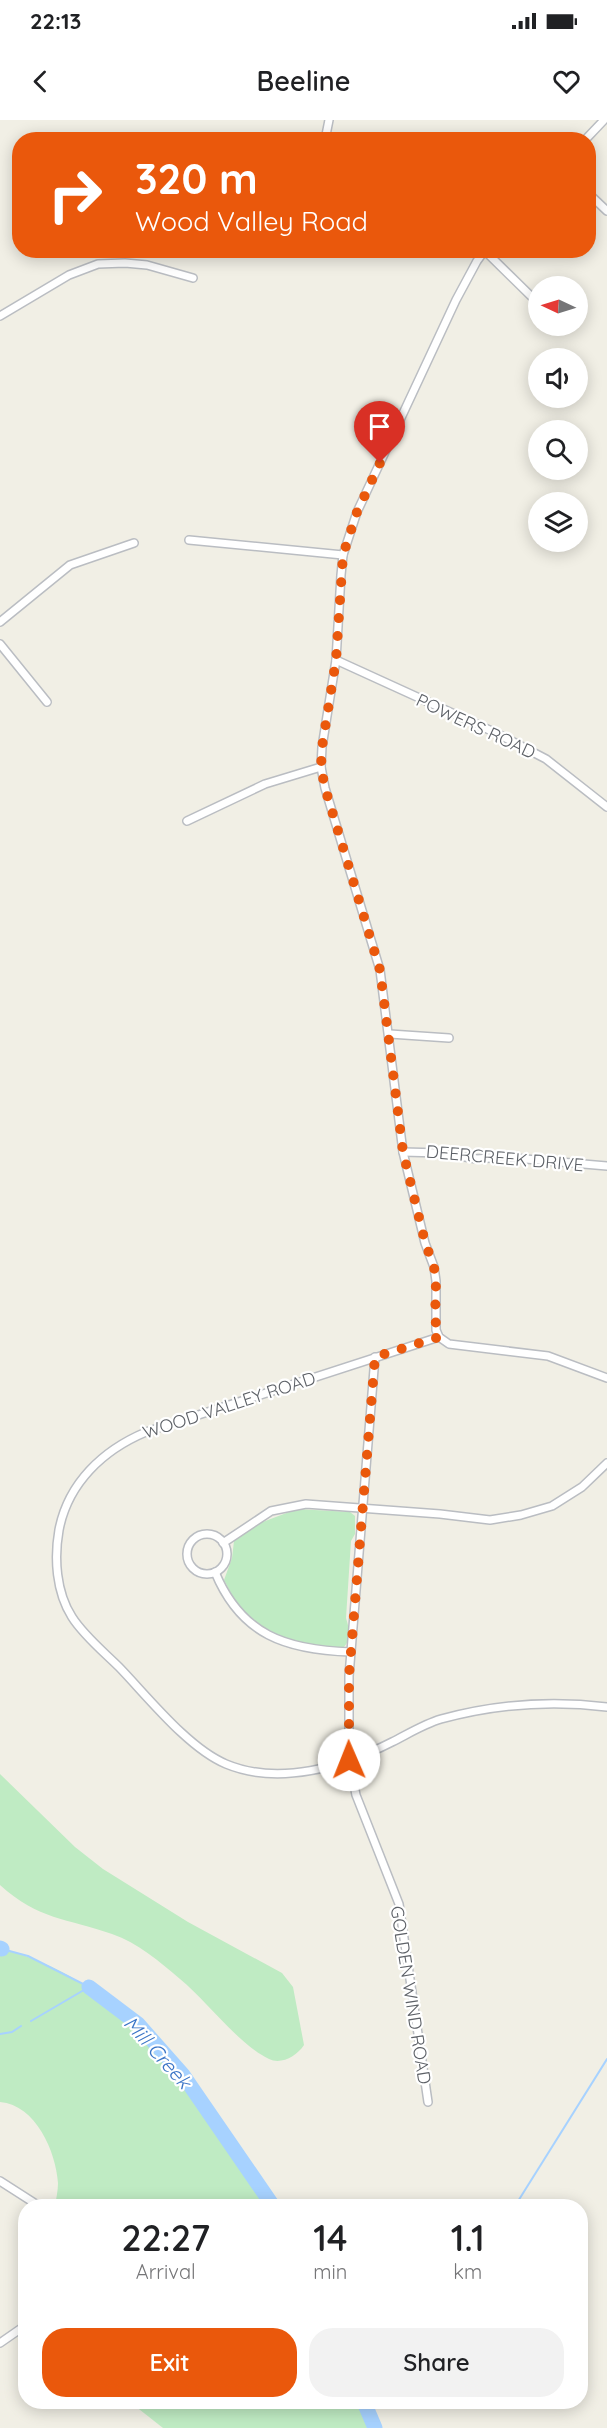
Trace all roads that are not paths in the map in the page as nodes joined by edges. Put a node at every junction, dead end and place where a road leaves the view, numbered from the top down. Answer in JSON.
{"nodes":[{"id":1,"x":604,"y":120,"type":"edge"},
{"id":2,"x":593,"y":132,"type":"edge"},
{"id":3,"x":596,"y":201,"type":"edge"},
{"id":4,"x":607,"y":212,"type":"edge"},
{"id":5,"x":479,"y":258,"type":"edge"},
{"id":6,"x":492,"y":258,"type":"edge"},
{"id":7,"x":193,"y":278,"type":"dead end"},
{"id":8,"x":528,"y":293,"type":"edge"},
{"id":9,"x":0,"y":316,"type":"edge"},
{"id":10,"x":189,"y":540,"type":"dead end"},
{"id":11,"x":134,"y":543,"type":"dead end"},
{"id":12,"x":343,"y":555,"type":"junction"},
{"id":13,"x":0,"y":622,"type":"edge"},
{"id":14,"x":0,"y":644,"type":"edge"},
{"id":15,"x":336,"y":660,"type":"junction"},
{"id":16,"x":47,"y":702,"type":"dead end"},
{"id":17,"x":321,"y":767,"type":"junction"},
{"id":18,"x":607,"y":807,"type":"edge"},
{"id":19,"x":187,"y":821,"type":"dead end"},
{"id":20,"x":390,"y":1034,"type":"junction"},
{"id":21,"x":448,"y":1038,"type":"dead end"},
{"id":22,"x":403,"y":1152,"type":"junction"},
{"id":23,"x":607,"y":1166,"type":"edge"},
{"id":24,"x":441,"y":1339,"type":"junction"},
{"id":25,"x":375,"y":1357,"type":"junction"},
{"id":26,"x":607,"y":1378,"type":"edge"},
{"id":27,"x":607,"y":1463,"type":"edge"},
{"id":28,"x":362,"y":1508,"type":"junction"},
{"id":29,"x":223,"y":1543,"type":"junction"},
{"id":30,"x":215,"y":1572,"type":"junction"},
{"id":31,"x":351,"y":1652,"type":"junction"},
{"id":32,"x":607,"y":1707,"type":"edge"},
{"id":33,"x":349,"y":1760,"type":"junction"},
{"id":34,"x":428,"y":2102,"type":"dead end"},
{"id":35,"x":0,"y":2181,"type":"edge"},
{"id":36,"x":28,"y":2199,"type":"edge"},
{"id":37,"x":18,"y":2331,"type":"edge"},
{"id":38,"x":0,"y":2343,"type":"edge"}],
"edges":[{"from":1,"to":2,"type":"street"},
{"from":3,"to":4,"type":"street"},
{"from":5,"to":12,"type":"street"},
{"from":6,"to":8,"type":"street"},
{"from":7,"to":9,"type":"street"},
{"from":10,"to":12,"type":"street"},
{"from":11,"to":13,"type":"street"},
{"from":12,"to":15,"type":"street"},
{"from":14,"to":16,"type":"street"},
{"from":15,"to":17,"type":"street"},
{"from":15,"to":18,"type":"street","name":"POWERS ROAD"},
{"from":17,"to":19,"type":"street"},
{"from":17,"to":20,"type":"street"},
{"from":20,"to":21,"type":"street"},
{"from":20,"to":22,"type":"street"},
{"from":22,"to":23,"type":"street","name":"DEERCREEK DRIVE"},
{"from":22,"to":24,"type":"street"},
{"from":24,"to":25,"type":"street","name":"WOOD VALLEY ROAD"},
{"from":24,"to":26,"type":"street"},
{"from":25,"to":28,"type":"street","name":"GOLDEN WIND ROAD"},
{"from":25,"to":33,"type":"street","name":"WOOD VALLEY ROAD"},
{"from":27,"to":28,"type":"street"},
{"from":28,"to":29,"type":"street"},
{"from":28,"to":31,"type":"street","name":"GOLDEN WIND ROAD"},
{"from":29,"to":30,"type":"street"},
{"from":29,"to":30,"type":"street"},
{"from":30,"to":31,"type":"street"},
{"from":31,"to":33,"type":"street","name":"GOLDEN WIND ROAD"},
{"from":32,"to":33,"type":"street"},
{"from":33,"to":34,"type":"street","name":"GOLDEN WIND ROAD"},
{"from":35,"to":36,"type":"street"},
{"from":37,"to":38,"type":"street"}]}
